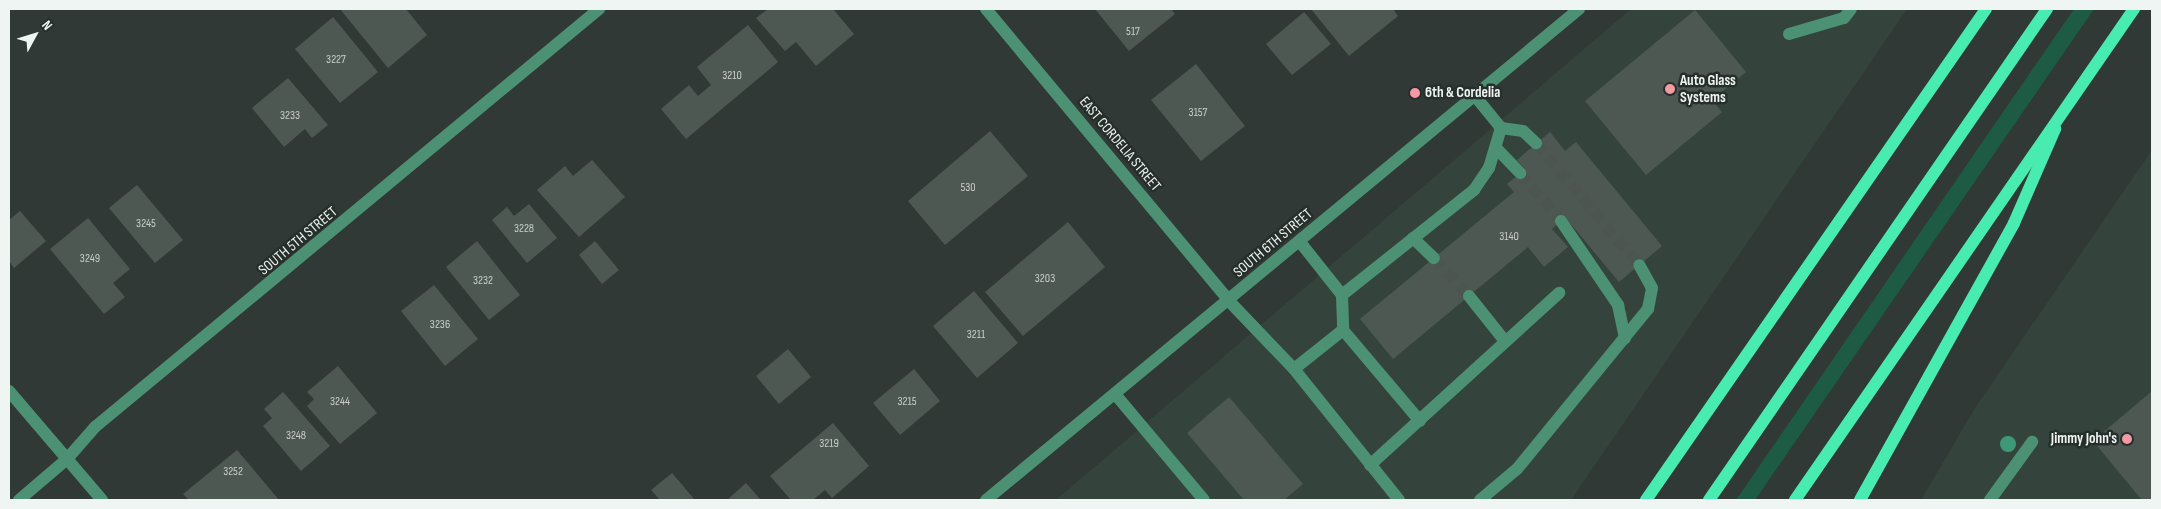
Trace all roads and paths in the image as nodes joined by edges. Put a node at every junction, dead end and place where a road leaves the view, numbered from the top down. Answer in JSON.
{"nodes":[{"id":1,"x":599,"y":9,"type":"edge"},
{"id":2,"x":986,"y":9,"type":"edge"},
{"id":3,"x":1579,"y":9,"type":"edge"},
{"id":4,"x":1851,"y":9,"type":"edge"},
{"id":5,"x":1986,"y":9,"type":"edge"},
{"id":6,"x":2047,"y":9,"type":"edge"},
{"id":7,"x":2134,"y":9,"type":"edge"},
{"id":8,"x":1789,"y":34,"type":"dead end"},
{"id":9,"x":1475,"y":96,"type":"junction"},
{"id":10,"x":2067,"y":102,"type":"junction"},
{"id":11,"x":1501,"y":128,"type":"junction"},
{"id":12,"x":1536,"y":143,"type":"tunnel mouth"},
{"id":13,"x":1496,"y":148,"type":"junction"},
{"id":14,"x":1520,"y":172,"type":"tunnel mouth"},
{"id":15,"x":1561,"y":221,"type":"tunnel mouth"},
{"id":16,"x":1413,"y":238,"type":"junction"},
{"id":17,"x":1300,"y":242,"type":"junction"},
{"id":18,"x":1434,"y":258,"type":"tunnel mouth"},
{"id":19,"x":1639,"y":265,"type":"tunnel mouth"},
{"id":20,"x":1559,"y":293,"type":"dead end"},
{"id":21,"x":1342,"y":296,"type":"junction"},
{"id":22,"x":1468,"y":296,"type":"tunnel mouth"},
{"id":23,"x":1229,"y":301,"type":"junction"},
{"id":24,"x":1343,"y":330,"type":"junction"},
{"id":25,"x":1625,"y":338,"type":"junction"},
{"id":26,"x":1504,"y":340,"type":"junction"},
{"id":27,"x":1294,"y":370,"type":"junction"},
{"id":28,"x":9,"y":391,"type":"edge"},
{"id":29,"x":1115,"y":394,"type":"junction"},
{"id":30,"x":1420,"y":421,"type":"junction"},
{"id":31,"x":2032,"y":442,"type":"dead end"},
{"id":32,"x":66,"y":459,"type":"junction"},
{"id":33,"x":1370,"y":466,"type":"junction"},
{"id":34,"x":19,"y":500,"type":"edge"},
{"id":35,"x":102,"y":500,"type":"edge"},
{"id":36,"x":986,"y":500,"type":"edge"},
{"id":37,"x":1204,"y":500,"type":"edge"},
{"id":38,"x":1399,"y":500,"type":"edge"},
{"id":39,"x":1480,"y":500,"type":"edge"},
{"id":40,"x":1646,"y":500,"type":"edge"},
{"id":41,"x":1709,"y":500,"type":"edge"},
{"id":42,"x":1795,"y":500,"type":"edge"},
{"id":43,"x":1860,"y":500,"type":"edge"},
{"id":44,"x":1990,"y":500,"type":"edge"}],
"edges":[{"from":1,"to":32,"type":"street","name":"SOUTH 5TH STREET"},
{"from":2,"to":23,"type":"street","name":"EAST CORDELIA STREET"},
{"from":3,"to":9,"type":"street","name":"SOUTH 6TH STREET"},
{"from":4,"to":8,"type":"street"},
{"from":5,"to":40,"type":"main road"},
{"from":6,"to":41,"type":"main road"},
{"from":7,"to":10,"type":"main road"},
{"from":9,"to":11,"type":"street"},
{"from":9,"to":17,"type":"street","name":"SOUTH 6TH STREET"},
{"from":10,"to":42,"type":"main road"},
{"from":10,"to":43,"type":"main road"},
{"from":11,"to":12,"type":"street"},
{"from":11,"to":13,"type":"street"},
{"from":13,"to":14,"type":"street"},
{"from":13,"to":16,"type":"street"},
{"from":15,"to":25,"type":"street"},
{"from":16,"to":18,"type":"street"},
{"from":16,"to":21,"type":"street"},
{"from":17,"to":21,"type":"street"},
{"from":17,"to":23,"type":"street","name":"SOUTH 6TH STREET"},
{"from":19,"to":25,"type":"street"},
{"from":20,"to":26,"type":"street"},
{"from":21,"to":24,"type":"street"},
{"from":22,"to":26,"type":"street"},
{"from":23,"to":27,"type":"street","name":"EAST CORDELIA STREET"},
{"from":23,"to":29,"type":"street","name":"SOUTH 6TH STREET"},
{"from":24,"to":27,"type":"street"},
{"from":24,"to":30,"type":"street"},
{"from":25,"to":39,"type":"street"},
{"from":26,"to":30,"type":"street"},
{"from":27,"to":33,"type":"street","name":"EAST CORDELIA STREET"},
{"from":28,"to":32,"type":"street"},
{"from":29,"to":36,"type":"street","name":"SOUTH 6TH STREET"},
{"from":29,"to":37,"type":"street"},
{"from":30,"to":33,"type":"street"},
{"from":31,"to":44,"type":"street"},
{"from":32,"to":34,"type":"street","name":"SOUTH 5TH STREET"},
{"from":32,"to":35,"type":"street"},
{"from":33,"to":38,"type":"street","name":"EAST CORDELIA STREET"}]}
